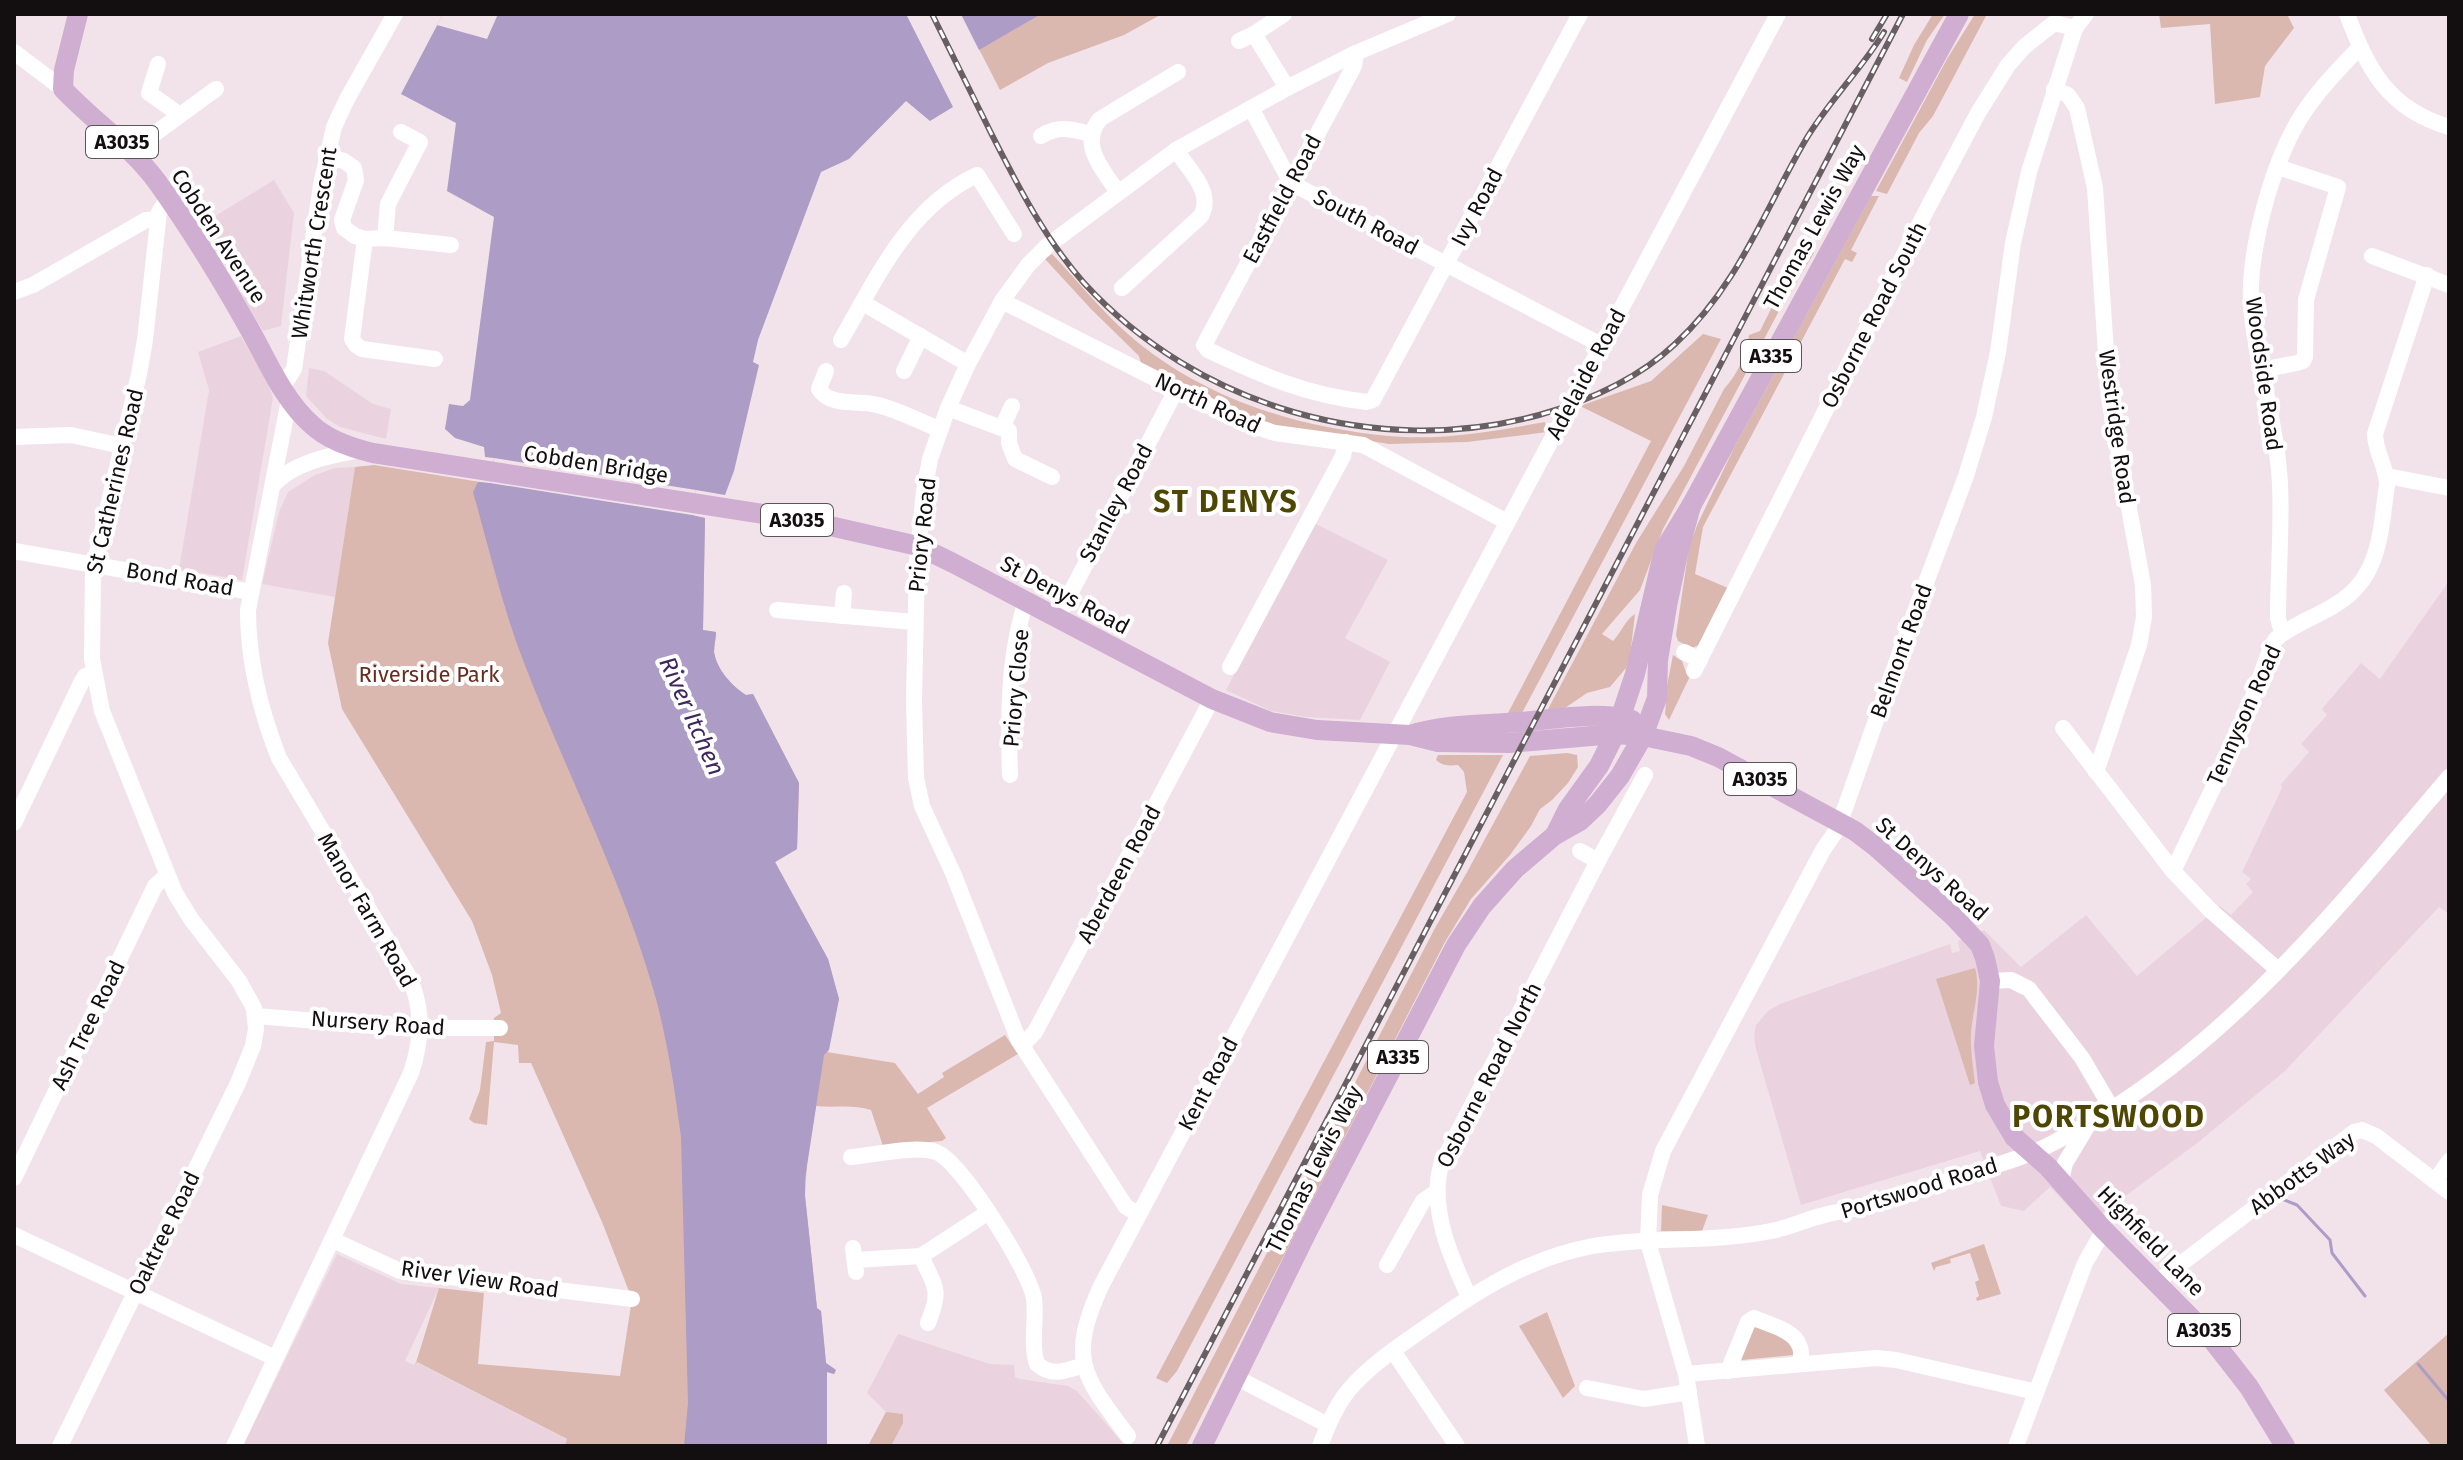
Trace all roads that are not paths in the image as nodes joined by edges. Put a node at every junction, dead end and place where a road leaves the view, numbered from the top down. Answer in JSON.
{"nodes":[{"id":1,"x":78,"y":14,"type":"edge"},
{"id":2,"x":395,"y":14,"type":"edge"},
{"id":3,"x":1284,"y":14,"type":"edge"},
{"id":4,"x":1448,"y":14,"type":"edge"},
{"id":5,"x":1580,"y":14,"type":"edge"},
{"id":6,"x":1778,"y":14,"type":"edge"},
{"id":7,"x":1959,"y":14,"type":"edge"},
{"id":8,"x":2086,"y":14,"type":"edge"},
{"id":9,"x":2347,"y":14,"type":"edge"},
{"id":10,"x":2075,"y":28,"type":"junction"},
{"id":11,"x":2360,"y":47,"type":"junction"},
{"id":12,"x":14,"y":52,"type":"edge"},
{"id":13,"x":1356,"y":53,"type":"junction"},
{"id":14,"x":158,"y":64,"type":"dead end"},
{"id":15,"x":1178,"y":72,"type":"dead end"},
{"id":16,"x":1287,"y":88,"type":"junction"},
{"id":17,"x":63,"y":89,"type":"junction"},
{"id":18,"x":216,"y":89,"type":"dead end"},
{"id":19,"x":2054,"y":89,"type":"junction"},
{"id":20,"x":1251,"y":108,"type":"junction"},
{"id":21,"x":180,"y":115,"type":"junction"},
{"id":22,"x":2449,"y":127,"type":"edge"},
{"id":23,"x":401,"y":132,"type":"dead end"},
{"id":24,"x":1091,"y":134,"type":"junction"},
{"id":25,"x":1041,"y":136,"type":"dead end"},
{"id":26,"x":1176,"y":150,"type":"junction"},
{"id":27,"x":131,"y":151,"type":"junction"},
{"id":28,"x":326,"y":156,"type":"junction"},
{"id":29,"x":2278,"y":167,"type":"junction"},
{"id":30,"x":1291,"y":183,"type":"junction"},
{"id":31,"x":1118,"y":192,"type":"junction"},
{"id":32,"x":168,"y":198,"type":"junction"},
{"id":33,"x":158,"y":219,"type":"junction"},
{"id":34,"x":1014,"y":234,"type":"dead end"},
{"id":35,"x":385,"y":238,"type":"junction"},
{"id":36,"x":365,"y":239,"type":"junction"},
{"id":37,"x":451,"y":245,"type":"dead end"},
{"id":38,"x":2372,"y":256,"type":"dead end"},
{"id":39,"x":1446,"y":264,"type":"junction"},
{"id":40,"x":2427,"y":275,"type":"junction"},
{"id":41,"x":2449,"y":285,"type":"edge"},
{"id":42,"x":1122,"y":288,"type":"dead end"},
{"id":43,"x":14,"y":292,"type":"edge"},
{"id":44,"x":1002,"y":301,"type":"junction"},
{"id":45,"x":863,"y":303,"type":"junction"},
{"id":46,"x":921,"y":336,"type":"junction"},
{"id":47,"x":841,"y":340,"type":"dead end"},
{"id":48,"x":1601,"y":345,"type":"junction"},
{"id":49,"x":435,"y":359,"type":"dead end"},
{"id":50,"x":968,"y":364,"type":"junction"},
{"id":51,"x":2261,"y":370,"type":"junction"},
{"id":52,"x":826,"y":371,"type":"dead end"},
{"id":53,"x":904,"y":371,"type":"dead end"},
{"id":54,"x":1176,"y":390,"type":"junction"},
{"id":55,"x":286,"y":393,"type":"junction"},
{"id":56,"x":1373,"y":400,"type":"joint"},
{"id":57,"x":1012,"y":406,"type":"dead end"},
{"id":58,"x":948,"y":408,"type":"junction"},
{"id":59,"x":1002,"y":428,"type":"junction"},
{"id":60,"x":939,"y":429,"type":"junction"},
{"id":61,"x":14,"y":437,"type":"edge"},
{"id":62,"x":1346,"y":442,"type":"junction"},
{"id":63,"x":122,"y":446,"type":"junction"},
{"id":64,"x":361,"y":450,"type":"junction"},
{"id":65,"x":2387,"y":476,"type":"junction"},
{"id":66,"x":1052,"y":477,"type":"dead end"},
{"id":67,"x":274,"y":484,"type":"junction"},
{"id":68,"x":2449,"y":488,"type":"edge"},
{"id":69,"x":694,"y":503,"type":"joint"},
{"id":70,"x":1691,"y":506,"type":"junction"},
{"id":71,"x":1507,"y":522,"type":"junction"},
{"id":72,"x":918,"y":546,"type":"junction"},
{"id":73,"x":14,"y":551,"type":"edge"},
{"id":74,"x":94,"y":564,"type":"junction"},
{"id":75,"x":251,"y":592,"type":"junction"},
{"id":76,"x":844,"y":593,"type":"dead end"},
{"id":77,"x":1026,"y":601,"type":"junction"},
{"id":78,"x":777,"y":610,"type":"dead end"},
{"id":79,"x":842,"y":616,"type":"junction"},
{"id":80,"x":1058,"y":617,"type":"junction"},
{"id":81,"x":914,"y":622,"type":"junction"},
{"id":82,"x":2282,"y":633,"type":"junction"},
{"id":83,"x":1684,"y":652,"type":"dead end"},
{"id":84,"x":1230,"y":667,"type":"dead end"},
{"id":85,"x":94,"y":674,"type":"junction"},
{"id":86,"x":1212,"y":699,"type":"junction"},
{"id":87,"x":1633,"y":728,"type":"junction"},
{"id":88,"x":2063,"y":728,"type":"dead end"},
{"id":89,"x":1506,"y":733,"type":"junction"},
{"id":90,"x":1403,"y":735,"type":"junction"},
{"id":91,"x":1573,"y":738,"type":"junction"},
{"id":92,"x":2096,"y":772,"type":"junction"},
{"id":93,"x":1010,"y":775,"type":"dead end"},
{"id":94,"x":1645,"y":775,"type":"dead end"},
{"id":95,"x":2449,"y":777,"type":"edge"},
{"id":96,"x":1581,"y":792,"type":"junction"},
{"id":97,"x":14,"y":823,"type":"edge"},
{"id":98,"x":1839,"y":823,"type":"junction"},
{"id":99,"x":1555,"y":835,"type":"junction"},
{"id":100,"x":1580,"y":851,"type":"dead end"},
{"id":101,"x":1598,"y":861,"type":"junction"},
{"id":102,"x":2173,"y":871,"type":"junction"},
{"id":103,"x":167,"y":875,"type":"junction"},
{"id":104,"x":2278,"y":970,"type":"junction"},
{"id":105,"x":1990,"y":981,"type":"junction"},
{"id":106,"x":256,"y":1016,"type":"junction"},
{"id":107,"x":420,"y":1027,"type":"junction"},
{"id":108,"x":500,"y":1028,"type":"dead end"},
{"id":109,"x":1022,"y":1046,"type":"junction"},
{"id":110,"x":2112,"y":1109,"type":"junction"},
{"id":111,"x":2089,"y":1123,"type":"junction"},
{"id":112,"x":2032,"y":1153,"type":"junction"},
{"id":113,"x":851,"y":1156,"type":"dead end"},
{"id":114,"x":2449,"y":1161,"type":"edge"},
{"id":115,"x":14,"y":1178,"type":"edge"},
{"id":116,"x":2061,"y":1181,"type":"junction"},
{"id":117,"x":2435,"y":1181,"type":"junction"},
{"id":118,"x":1436,"y":1192,"type":"junction"},
{"id":119,"x":2449,"y":1192,"type":"edge"},
{"id":120,"x":987,"y":1213,"type":"junction"},
{"id":121,"x":1139,"y":1214,"type":"junction"},
{"id":122,"x":2104,"y":1230,"type":"junction"},
{"id":123,"x":14,"y":1235,"type":"edge"},
{"id":124,"x":333,"y":1240,"type":"junction"},
{"id":125,"x":1648,"y":1242,"type":"junction"},
{"id":126,"x":921,"y":1256,"type":"junction"},
{"id":127,"x":855,"y":1260,"type":"dead end"},
{"id":128,"x":1393,"y":1260,"type":"dead end"},
{"id":129,"x":2157,"y":1282,"type":"junction"},
{"id":130,"x":135,"y":1293,"type":"junction"},
{"id":131,"x":1469,"y":1297,"type":"junction"},
{"id":132,"x":632,"y":1299,"type":"dead end"},
{"id":133,"x":928,"y":1323,"type":"dead end"},
{"id":134,"x":1393,"y":1351,"type":"junction"},
{"id":135,"x":275,"y":1358,"type":"junction"},
{"id":136,"x":1801,"y":1364,"type":"junction"},
{"id":137,"x":1084,"y":1365,"type":"junction"},
{"id":138,"x":1728,"y":1371,"type":"junction"},
{"id":139,"x":1686,"y":1374,"type":"junction"},
{"id":140,"x":1237,"y":1378,"type":"junction"},
{"id":141,"x":1587,"y":1388,"type":"dead end"},
{"id":142,"x":1689,"y":1392,"type":"junction"},
{"id":143,"x":2036,"y":1392,"type":"junction"},
{"id":144,"x":1328,"y":1425,"type":"junction"},
{"id":145,"x":1128,"y":1436,"type":"dead end"},
{"id":146,"x":60,"y":1446,"type":"edge"},
{"id":147,"x":234,"y":1446,"type":"edge"},
{"id":148,"x":1202,"y":1446,"type":"edge"},
{"id":149,"x":1320,"y":1446,"type":"edge"},
{"id":150,"x":1457,"y":1446,"type":"edge"},
{"id":151,"x":1697,"y":1446,"type":"edge"},
{"id":152,"x":2016,"y":1446,"type":"edge"},
{"id":153,"x":2285,"y":1446,"type":"edge"}],
"edges":[{"from":1,"to":17,"type":"main road"},
{"from":2,"to":28,"type":"street","name":"Whitworth Crescent"},
{"from":3,"to":16,"type":"street"},
{"from":4,"to":13,"type":"street","name":"Priory Road"},
{"from":5,"to":39,"type":"street","name":"Ivy Road"},
{"from":6,"to":48,"type":"street","name":"Adelaide Road"},
{"from":7,"to":70,"type":"main road","name":"Thomas Lewis Way","number":"A335"},
{"from":8,"to":10,"type":"street"},
{"from":9,"to":11,"type":"street"},
{"from":10,"to":19,"type":"street","name":"Belmont Road"},
{"from":10,"to":83,"type":"street","name":"Osborne Road South"},
{"from":11,"to":22,"type":"street"},
{"from":11,"to":29,"type":"street","name":"Woodside Road"},
{"from":12,"to":17,"type":"street","name":"Cobden Avenue"},
{"from":13,"to":16,"type":"street","name":"Priory Road"},
{"from":13,"to":30,"type":"street","name":"Eastfield Road"},
{"from":14,"to":21,"type":"street"},
{"from":15,"to":24,"type":"street"},
{"from":16,"to":20,"type":"street","name":"Priory Road"},
{"from":17,"to":27,"type":"main road","name":"Cobden Avenue","number":"A3035"},
{"from":18,"to":21,"type":"street"},
{"from":19,"to":92,"type":"street","name":"Westridge Road"},
{"from":19,"to":98,"type":"street","name":"Belmont Road"},
{"from":20,"to":26,"type":"street","name":"Priory Road"},
{"from":20,"to":30,"type":"street","name":"South Road"},
{"from":21,"to":27,"type":"street"},
{"from":23,"to":35,"type":"street"},
{"from":24,"to":25,"type":"street"},
{"from":24,"to":31,"type":"street"},
{"from":26,"to":31,"type":"street","name":"Priory Road"},
{"from":26,"to":42,"type":"street"},
{"from":27,"to":32,"type":"main road","name":"Cobden Avenue","number":"A3035"},
{"from":28,"to":36,"type":"street"},
{"from":28,"to":55,"type":"street","name":"Whitworth Crescent"},
{"from":29,"to":51,"type":"street","name":"Woodside Road"},
{"from":29,"to":51,"type":"street"},
{"from":30,"to":39,"type":"street","name":"South Road"},
{"from":30,"to":56,"type":"street","name":"Eastfield Road"},
{"from":31,"to":44,"type":"street","name":"Priory Road"},
{"from":32,"to":33,"type":"street","name":"St Catherines Road"},
{"from":32,"to":55,"type":"main road","name":"Cobden Avenue","number":"A3035"},
{"from":33,"to":43,"type":"street"},
{"from":33,"to":63,"type":"street","name":"St Catherines Road"},
{"from":34,"to":45,"type":"street"},
{"from":35,"to":36,"type":"street"},
{"from":35,"to":37,"type":"street"},
{"from":36,"to":49,"type":"street"},
{"from":38,"to":40,"type":"street"},
{"from":39,"to":48,"type":"street","name":"South Road"},
{"from":39,"to":56,"type":"street","name":"Ivy Road"},
{"from":40,"to":41,"type":"street"},
{"from":40,"to":65,"type":"street","name":"Tennyson Road"},
{"from":44,"to":50,"type":"street","name":"Priory Road"},
{"from":44,"to":54,"type":"street","name":"North Road"},
{"from":45,"to":46,"type":"street"},
{"from":45,"to":47,"type":"street"},
{"from":46,"to":50,"type":"street"},
{"from":46,"to":53,"type":"street"},
{"from":48,"to":71,"type":"street","name":"Adelaide Road"},
{"from":50,"to":58,"type":"street","name":"Priory Road"},
{"from":51,"to":82,"type":"street","name":"Woodside Road"},
{"from":52,"to":60,"type":"street"},
{"from":54,"to":62,"type":"street","name":"North Road"},
{"from":54,"to":80,"type":"street","name":"Stanley Road"},
{"from":55,"to":64,"type":"main road","number":"A3035"},
{"from":55,"to":67,"type":"street","name":"Manor Farm Road"},
{"from":57,"to":59,"type":"street"},
{"from":58,"to":59,"type":"street"},
{"from":58,"to":60,"type":"street","name":"Priory Road"},
{"from":59,"to":66,"type":"street"},
{"from":60,"to":72,"type":"street","name":"Priory Road"},
{"from":61,"to":63,"type":"street"},
{"from":62,"to":71,"type":"street","name":"North Road"},
{"from":62,"to":84,"type":"street"},
{"from":63,"to":74,"type":"street","name":"St Catherines Road"},
{"from":64,"to":67,"type":"street"},
{"from":64,"to":69,"type":"main road","name":"Cobden Bridge","number":"A3035"},
{"from":65,"to":68,"type":"street"},
{"from":65,"to":82,"type":"street","name":"Tennyson Road"},
{"from":67,"to":75,"type":"street","name":"Manor Farm Road"},
{"from":69,"to":72,"type":"main road","name":"St Denys Road","number":"A3035"},
{"from":70,"to":87,"type":"main road","name":"Thomas Lewis Way","number":"A335"},
{"from":70,"to":87,"type":"main road","name":"Thomas Lewis Way","number":"A335"},
{"from":71,"to":90,"type":"street","name":"Adelaide Road"},
{"from":72,"to":77,"type":"main road","name":"St Denys Road","number":"A3035"},
{"from":72,"to":81,"type":"street","name":"Priory Road"},
{"from":73,"to":74,"type":"street","name":"Bond Road"},
{"from":74,"to":75,"type":"street","name":"Bond Road"},
{"from":74,"to":85,"type":"street","name":"St Catherines Road"},
{"from":75,"to":107,"type":"street","name":"Manor Farm Road"},
{"from":76,"to":79,"type":"street"},
{"from":77,"to":80,"type":"main road","name":"St Denys Road","number":"A3035"},
{"from":77,"to":93,"type":"street","name":"Priory Close"},
{"from":78,"to":79,"type":"street"},
{"from":79,"to":81,"type":"street"},
{"from":80,"to":86,"type":"main road","name":"St Denys Road","number":"A3035"},
{"from":81,"to":109,"type":"street","name":"Priory Road"},
{"from":82,"to":102,"type":"street","name":"Tennyson Road"},
{"from":85,"to":97,"type":"street"},
{"from":85,"to":103,"type":"street","name":"St Catherines Road"},
{"from":86,"to":90,"type":"main road","name":"St Denys Road","number":"A3035"},
{"from":86,"to":109,"type":"street","name":"Aberdeen Road"},
{"from":87,"to":89,"type":"main road","name":"St Denys Road","number":"A3035"},
{"from":87,"to":91,"type":"main road","name":"St Denys Road","number":"A3035"},
{"from":87,"to":96,"type":"main road","name":"Thomas Lewis Way","number":"A335"},
{"from":87,"to":98,"type":"main road","name":"St Denys Road","number":"A3035"},
{"from":87,"to":99,"type":"main road","name":"Thomas Lewis Way","number":"A335"},
{"from":88,"to":92,"type":"street"},
{"from":89,"to":90,"type":"main road","name":"St Denys Road","number":"A3035"},
{"from":89,"to":91,"type":"main road","name":"St Denys Road","number":"A3035"},
{"from":90,"to":121,"type":"street","name":"Kent Road"},
{"from":91,"to":96,"type":"main road"},
{"from":92,"to":102,"type":"street"},
{"from":94,"to":101,"type":"street","name":"Osborne Road North"},
{"from":95,"to":104,"type":"street","name":"Portswood Road"},
{"from":96,"to":99,"type":"main road","name":"Thomas Lewis Way","number":"A335"},
{"from":98,"to":105,"type":"main road","name":"St Denys Road","number":"A3035"},
{"from":98,"to":125,"type":"street","name":"Belmont Road"},
{"from":99,"to":140,"type":"main road","name":"Thomas Lewis Way","number":"A335"},
{"from":100,"to":101,"type":"street"},
{"from":101,"to":118,"type":"street","name":"Osborne Road North"},
{"from":102,"to":104,"type":"street"},
{"from":103,"to":106,"type":"street","name":"St Catherines Road"},
{"from":103,"to":115,"type":"street","name":"Ash Tree Road"},
{"from":104,"to":110,"type":"street","name":"Portswood Road"},
{"from":105,"to":110,"type":"street"},
{"from":105,"to":112,"type":"main road","name":"St Denys Road","number":"A3035"},
{"from":106,"to":107,"type":"street","name":"Nursery Road"},
{"from":106,"to":130,"type":"street","name":"Oaktree Road"},
{"from":107,"to":108,"type":"street","name":"Nursery Road"},
{"from":107,"to":124,"type":"street","name":"Manor Farm Road"},
{"from":109,"to":121,"type":"street","name":"Priory Road"},
{"from":110,"to":111,"type":"street","name":"Portswood Road"},
{"from":111,"to":112,"type":"street","name":"Portswood Road"},
{"from":111,"to":116,"type":"street"},
{"from":112,"to":116,"type":"main road","name":"Highfield Lane","number":"A3035"},
{"from":112,"to":125,"type":"street","name":"Portswood Road"},
{"from":113,"to":120,"type":"street"},
{"from":114,"to":117,"type":"street"},
{"from":116,"to":122,"type":"main road","name":"Highfield Lane","number":"A3035"},
{"from":117,"to":119,"type":"street","name":"Abbotts Way"},
{"from":117,"to":129,"type":"street","name":"Abbotts Way"},
{"from":118,"to":128,"type":"street"},
{"from":118,"to":131,"type":"street","name":"Osborne Road North"},
{"from":120,"to":126,"type":"street"},
{"from":120,"to":137,"type":"street"},
{"from":121,"to":137,"type":"street","name":"Kent Road"},
{"from":122,"to":129,"type":"main road","name":"Highfield Lane","number":"A3035"},
{"from":122,"to":143,"type":"street"},
{"from":123,"to":130,"type":"street"},
{"from":124,"to":132,"type":"street","name":"River View Road"},
{"from":124,"to":135,"type":"street","name":"Manor Farm Road"},
{"from":125,"to":131,"type":"street","name":"Portswood Road"},
{"from":125,"to":139,"type":"street","name":"Belmont Road"},
{"from":126,"to":127,"type":"street"},
{"from":126,"to":133,"type":"street"},
{"from":129,"to":153,"type":"main road","name":"Highfield Lane","number":"A3035"},
{"from":130,"to":135,"type":"street"},
{"from":130,"to":146,"type":"street","name":"Oaktree Road"},
{"from":131,"to":134,"type":"street","name":"Portswood Road"},
{"from":134,"to":144,"type":"street","name":"Portswood Road"},
{"from":134,"to":150,"type":"street"},
{"from":135,"to":147,"type":"street","name":"Manor Farm Road"},
{"from":136,"to":138,"type":"street"},
{"from":136,"to":138,"type":"street"},
{"from":136,"to":143,"type":"street"},
{"from":137,"to":145,"type":"street","name":"Kent Road"},
{"from":138,"to":139,"type":"street"},
{"from":139,"to":142,"type":"street","name":"Belmont Road"},
{"from":140,"to":144,"type":"street"},
{"from":140,"to":148,"type":"main road","name":"Thomas Lewis Way","number":"A335"},
{"from":141,"to":142,"type":"street"},
{"from":142,"to":151,"type":"street","name":"Belmont Road"},
{"from":143,"to":152,"type":"street"},
{"from":144,"to":149,"type":"street","name":"Portswood Road"}]}
